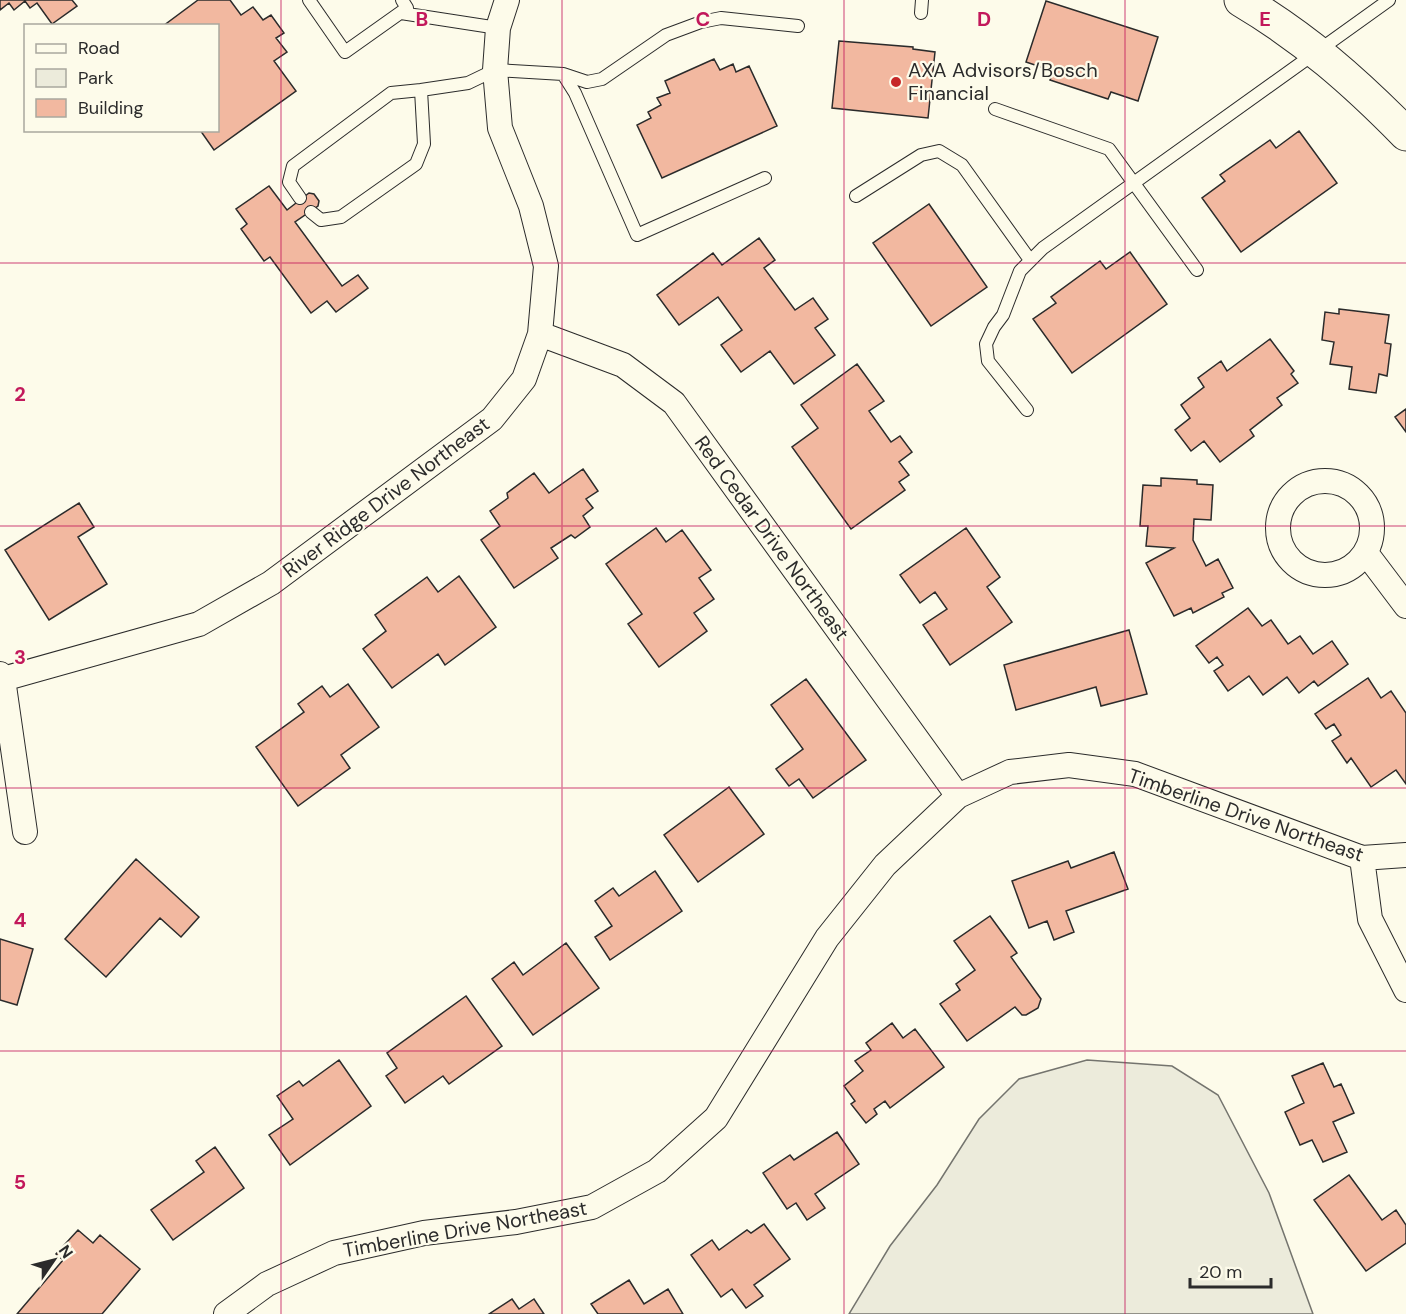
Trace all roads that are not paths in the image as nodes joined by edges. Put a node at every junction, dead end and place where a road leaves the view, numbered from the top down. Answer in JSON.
{"nodes":[{"id":1,"x":309,"y":0,"type":"edge"},
{"id":2,"x":507,"y":0,"type":"edge"},
{"id":3,"x":922,"y":0,"type":"edge"},
{"id":4,"x":1241,"y":0,"type":"edge"},
{"id":5,"x":1389,"y":0,"type":"edge"},
{"id":6,"x":401,"y":6,"type":"edge"},
{"id":7,"x":921,"y":13,"type":"dead end"},
{"id":8,"x":798,"y":26,"type":"dead end"},
{"id":9,"x":498,"y":28,"type":"junction"},
{"id":10,"x":1316,"y":51,"type":"junction"},
{"id":11,"x":495,"y":70,"type":"junction"},
{"id":12,"x":563,"y":74,"type":"junction"},
{"id":13,"x":421,"y":90,"type":"junction"},
{"id":14,"x":995,"y":109,"type":"dead end"},
{"id":15,"x":1406,"y":134,"type":"edge"},
{"id":16,"x":765,"y":178,"type":"dead end"},
{"id":17,"x":1133,"y":183,"type":"junction"},
{"id":18,"x":856,"y":196,"type":"dead end"},
{"id":19,"x":300,"y":198,"type":"dead end"},
{"id":20,"x":311,"y":212,"type":"dead end"},
{"id":21,"x":1029,"y":260,"type":"junction"},
{"id":22,"x":1197,"y":270,"type":"dead end"},
{"id":23,"x":540,"y":334,"type":"junction"},
{"id":24,"x":1027,"y":410,"type":"dead end"},
{"id":25,"x":1366,"y":553,"type":"dead end"},
{"id":26,"x":1406,"y":606,"type":"edge"},
{"id":27,"x":2,"y":676,"type":"edge"},
{"id":28,"x":958,"y":796,"type":"junction"},
{"id":29,"x":25,"y":832,"type":"dead end"},
{"id":30,"x":1406,"y":855,"type":"edge"},
{"id":31,"x":1362,"y":858,"type":"junction"},
{"id":32,"x":1406,"y":990,"type":"edge"},
{"id":33,"x":226,"y":1314,"type":"edge"}],
"edges":[{"from":1,"to":6,"type":"lane"},
{"from":2,"to":9,"type":"street","name":"River Ridge Drive Northeast"},
{"from":3,"to":7,"type":"lane"},
{"from":4,"to":10,"type":"street"},
{"from":5,"to":10,"type":"lane"},
{"from":6,"to":9,"type":"lane"},
{"from":8,"to":12,"type":"lane"},
{"from":9,"to":11,"type":"street","name":"River Ridge Drive Northeast"},
{"from":10,"to":15,"type":"street"},
{"from":10,"to":17,"type":"lane"},
{"from":11,"to":12,"type":"lane"},
{"from":11,"to":13,"type":"lane"},
{"from":11,"to":23,"type":"street","name":"River Ridge Drive Northeast"},
{"from":12,"to":16,"type":"lane"},
{"from":13,"to":19,"type":"lane"},
{"from":13,"to":20,"type":"lane"},
{"from":14,"to":17,"type":"lane"},
{"from":17,"to":21,"type":"lane"},
{"from":17,"to":22,"type":"lane"},
{"from":18,"to":21,"type":"lane"},
{"from":21,"to":24,"type":"lane"},
{"from":23,"to":27,"type":"street","name":"River Ridge Drive Northeast"},
{"from":23,"to":28,"type":"street","name":"Red Cedar Drive Northeast"},
{"from":25,"to":26,"type":"street"},
{"from":27,"to":29,"type":"street"},
{"from":28,"to":31,"type":"street","name":"Timberline Drive Northeast"},
{"from":28,"to":33,"type":"street","name":"Timberline Drive Northeast"},
{"from":30,"to":31,"type":"street","name":"Timberline Drive Northeast"},
{"from":31,"to":32,"type":"street"}]}
